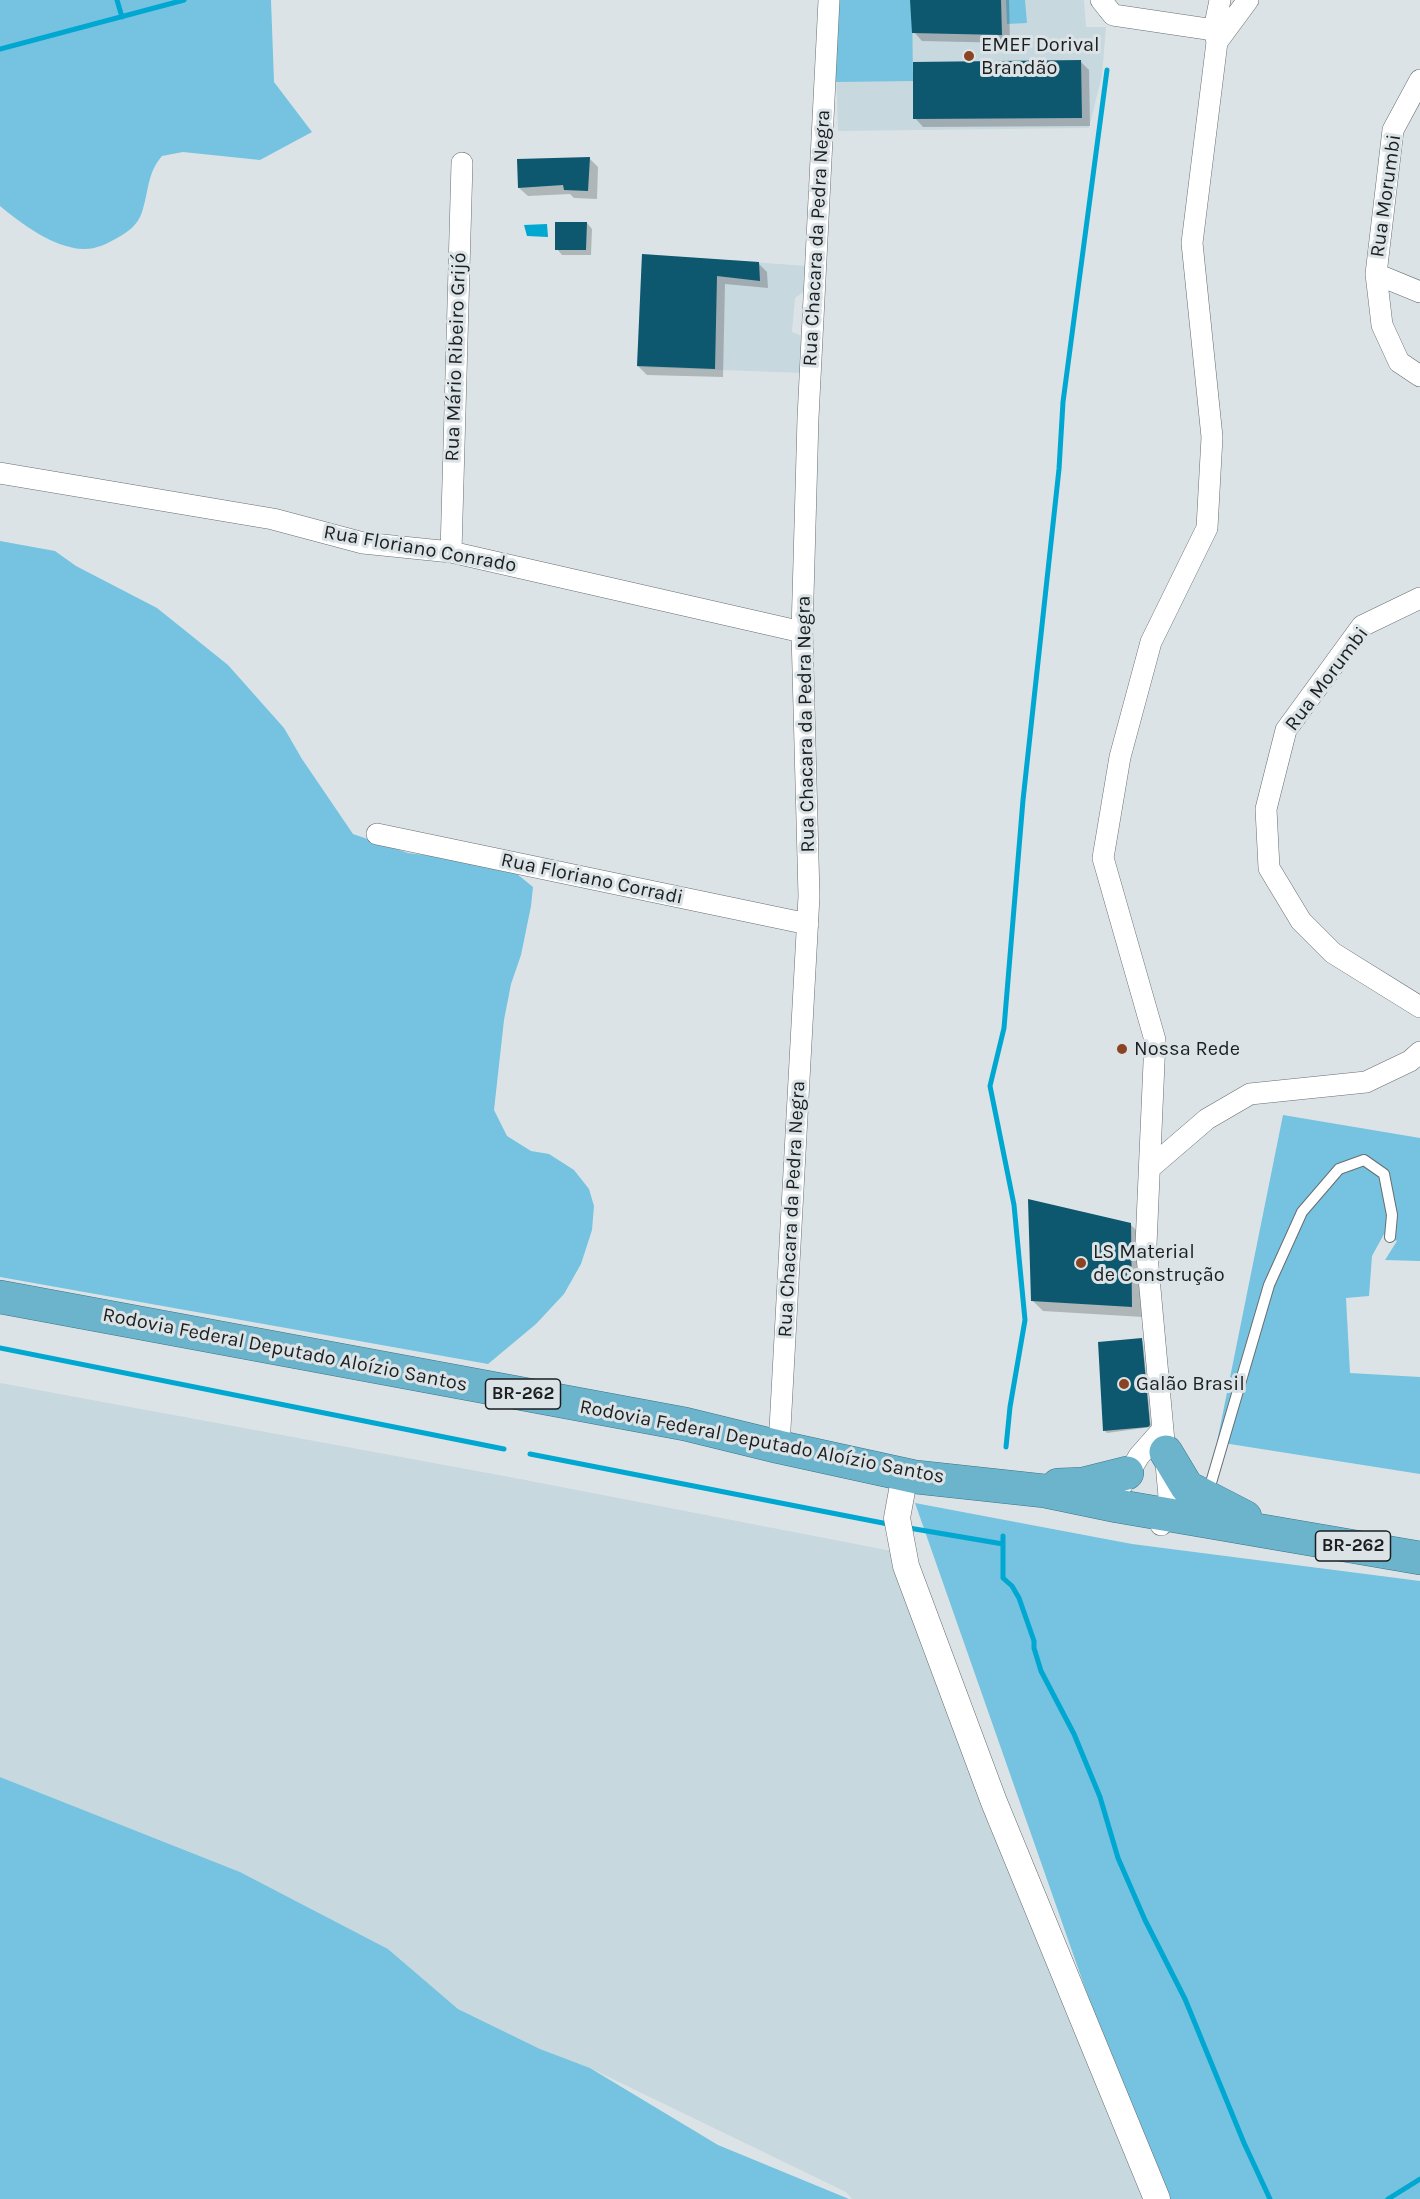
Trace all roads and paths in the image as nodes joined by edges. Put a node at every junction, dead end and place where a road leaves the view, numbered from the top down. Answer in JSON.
{"nodes":[{"id":1,"x":828,"y":0,"type":"edge"},
{"id":2,"x":1101,"y":0,"type":"edge"},
{"id":3,"x":1220,"y":0,"type":"edge"},
{"id":4,"x":1248,"y":0,"type":"edge"},
{"id":5,"x":1215,"y":36,"type":"junction"},
{"id":6,"x":1420,"y":80,"type":"edge"},
{"id":7,"x":462,"y":163,"type":"dead end"},
{"id":8,"x":1376,"y":274,"type":"junction"},
{"id":9,"x":1420,"y":292,"type":"edge"},
{"id":10,"x":1420,"y":376,"type":"edge"},
{"id":11,"x":0,"y":473,"type":"edge"},
{"id":12,"x":451,"y":552,"type":"junction"},
{"id":13,"x":1420,"y":598,"type":"edge"},
{"id":14,"x":802,"y":632,"type":"junction"},
{"id":15,"x":377,"y":834,"type":"dead end"},
{"id":16,"x":808,"y":924,"type":"junction"},
{"id":17,"x":1420,"y":1007,"type":"edge"},
{"id":18,"x":1420,"y":1052,"type":"edge"},
{"id":19,"x":1150,"y":1168,"type":"junction"},
{"id":20,"x":1390,"y":1237,"type":"dead end"},
{"id":21,"x":0,"y":1298,"type":"edge"},
{"id":22,"x":1164,"y":1441,"type":"junction"},
{"id":23,"x":779,"y":1447,"type":"junction"},
{"id":24,"x":1128,"y":1473,"type":"junction"},
{"id":25,"x":910,"y":1475,"type":"junction"},
{"id":26,"x":1011,"y":1487,"type":"junction"},
{"id":27,"x":1206,"y":1498,"type":"junction"},
{"id":28,"x":1117,"y":1512,"type":"junction"},
{"id":29,"x":1163,"y":1520,"type":"junction"},
{"id":30,"x":1286,"y":1535,"type":"junction"},
{"id":31,"x":1355,"y":1547,"type":"junction"},
{"id":32,"x":1420,"y":1558,"type":"edge"},
{"id":33,"x":1157,"y":2199,"type":"edge"}],
"edges":[{"from":1,"to":14,"type":"street","name":"Rua Chacara da Pedra Negra"},
{"from":2,"to":5,"type":"street"},
{"from":3,"to":5,"type":"street"},
{"from":4,"to":5,"type":"street"},
{"from":5,"to":19,"type":"street"},
{"from":6,"to":8,"type":"street","name":"Rua Morumbi"},
{"from":7,"to":12,"type":"street","name":"Rua Mário Ribeiro Grijó"},
{"from":8,"to":9,"type":"street"},
{"from":8,"to":10,"type":"street","name":"Rua Morumbi"},
{"from":11,"to":12,"type":"street","name":"Rua Floriano Conrado"},
{"from":12,"to":14,"type":"street","name":"Rua Floriano Conrado"},
{"from":13,"to":17,"type":"street","name":"Rua Morumbi"},
{"from":14,"to":16,"type":"street","name":"Rua Chacara da Pedra Negra"},
{"from":15,"to":16,"type":"street","name":"Rua Floriano Corradi"},
{"from":16,"to":23,"type":"street","name":"Rua Chacara da Pedra Negra"},
{"from":18,"to":19,"type":"street"},
{"from":19,"to":22,"type":"street"},
{"from":20,"to":27,"type":"lane"},
{"from":21,"to":23,"type":"highway","name":"Rodovia Federal Deputado Aloízio Santos","number":"BR-262"},
{"from":22,"to":24,"type":"street"},
{"from":22,"to":27,"type":"highway"},
{"from":22,"to":29,"type":"street"},
{"from":23,"to":25,"type":"highway","name":"Rodovia Federal Deputado Aloízio Santos","number":"BR-262"},
{"from":24,"to":26,"type":"highway"},
{"from":24,"to":28,"type":"street"},
{"from":25,"to":26,"type":"highway","name":"Rodovia Federal Deputado Aloízio Santos","number":"BR-262"},
{"from":25,"to":28,"type":"highway"},
{"from":25,"to":33,"type":"street"},
{"from":26,"to":28,"type":"highway","name":"Rodovia Federal Deputado Aloízio Santos","number":"BR-262"},
{"from":27,"to":30,"type":"highway"},
{"from":28,"to":29,"type":"highway","name":"Rodovia Federal Deputado Aloízio Santos","number":"BR-262"},
{"from":29,"to":30,"type":"highway","name":"Rodovia Federal Deputado Aloízio Santos","number":"BR-262"},
{"from":29,"to":31,"type":"highway"},
{"from":30,"to":31,"type":"highway","name":"Rodovia Federal Deputado Aloízio Santos","number":"BR-262"},
{"from":31,"to":32,"type":"highway","name":"Rodovia Federal Deputado Aloízio Santos","number":"BR-262"}]}
